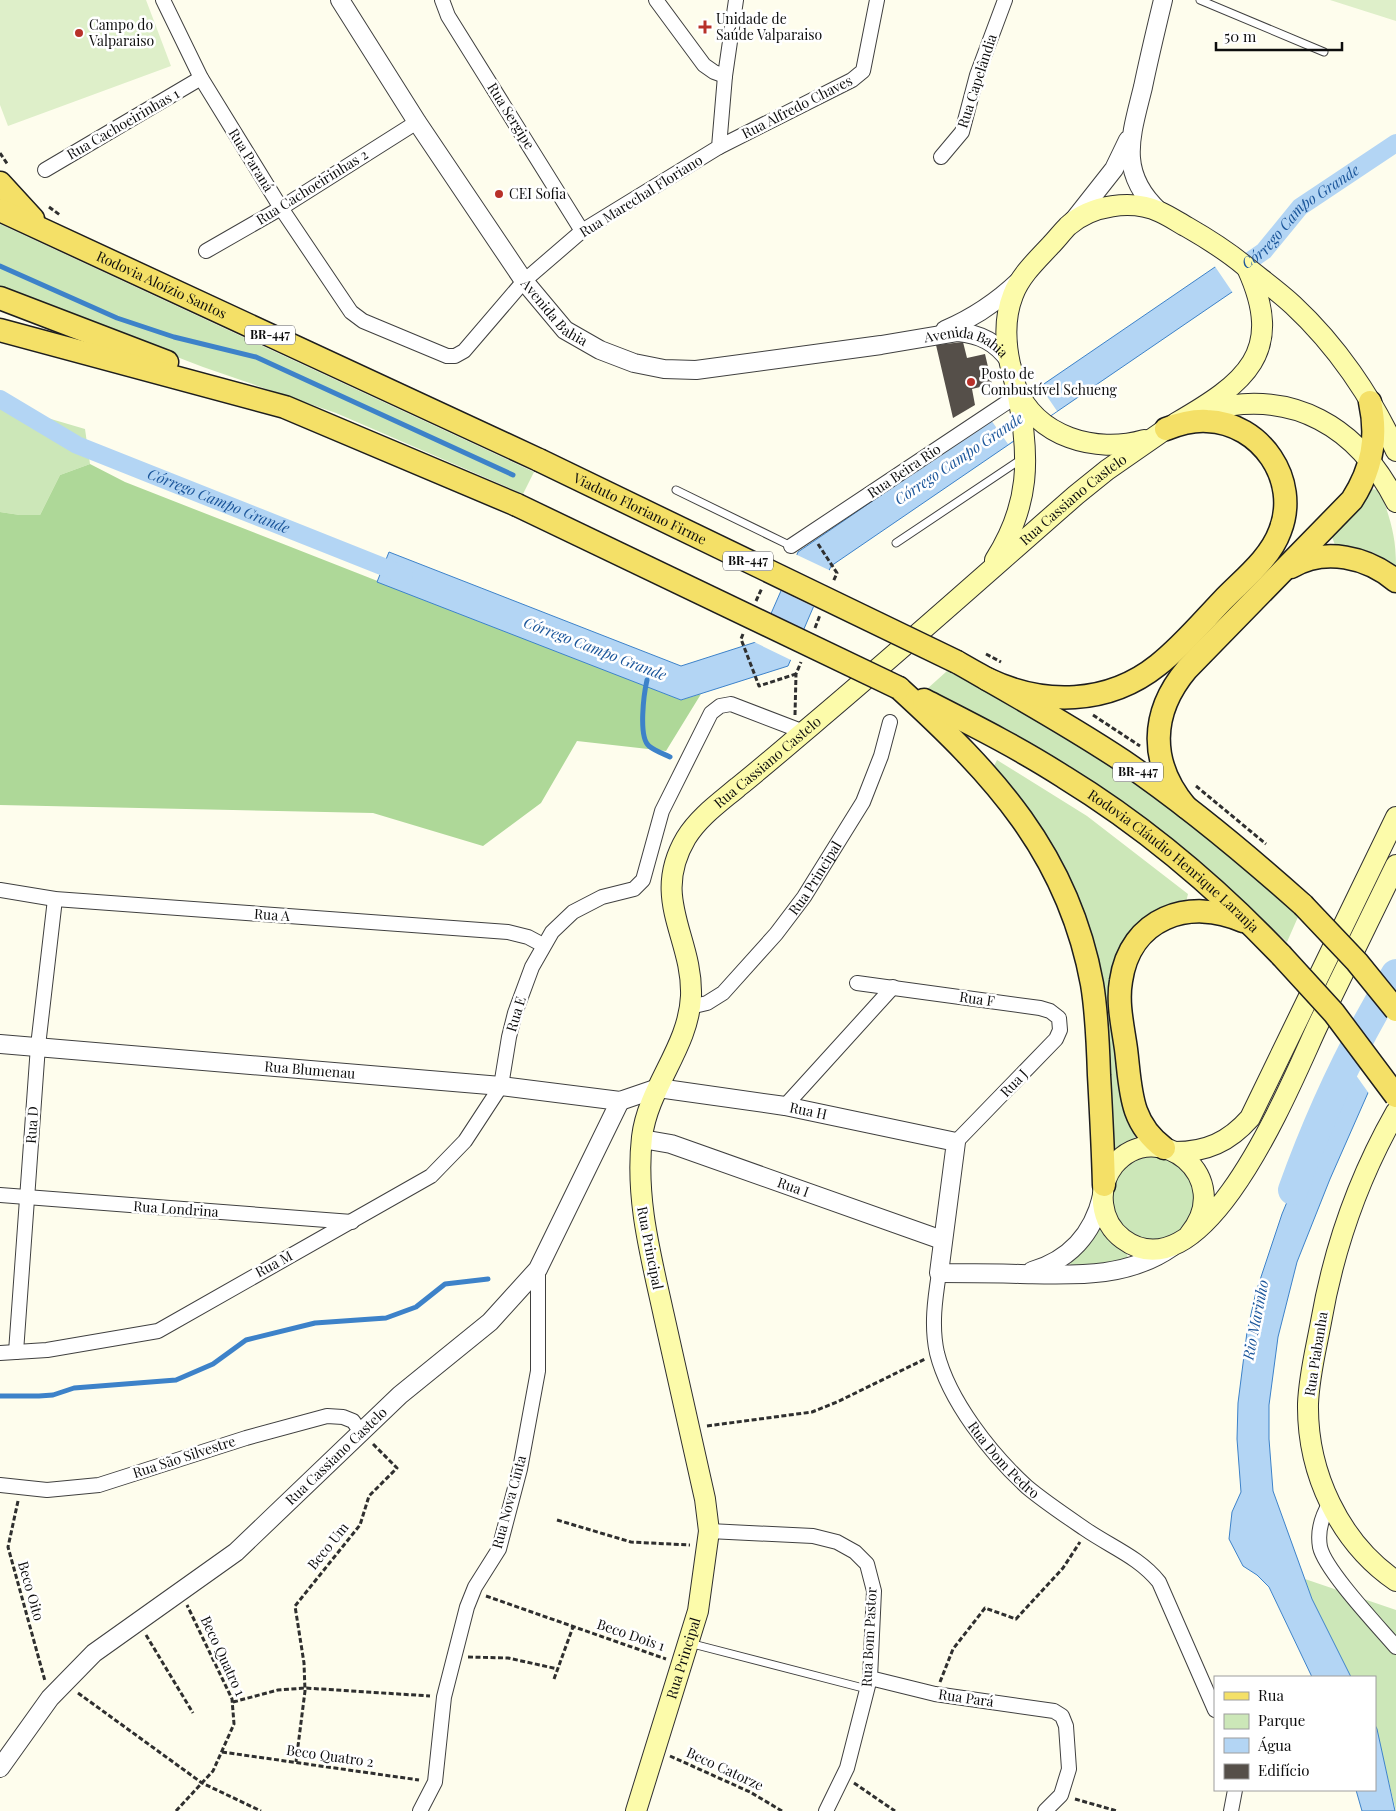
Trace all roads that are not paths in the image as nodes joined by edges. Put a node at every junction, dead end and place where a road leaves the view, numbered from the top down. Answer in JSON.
{"nodes":[{"id":1,"x":163,"y":0,"type":"edge"},
{"id":2,"x":340,"y":0,"type":"edge"},
{"id":3,"x":442,"y":0,"type":"edge"},
{"id":4,"x":656,"y":0,"type":"edge"},
{"id":5,"x":736,"y":0,"type":"edge"},
{"id":6,"x":877,"y":0,"type":"edge"},
{"id":7,"x":1005,"y":0,"type":"edge"},
{"id":8,"x":1162,"y":0,"type":"edge"},
{"id":9,"x":1200,"y":0,"type":"edge"},
{"id":10,"x":1324,"y":52,"type":"dead end"},
{"id":11,"x":725,"y":76,"type":"junction"},
{"id":12,"x":201,"y":78,"type":"junction"},
{"id":13,"x":416,"y":122,"type":"junction"},
{"id":14,"x":1132,"y":130,"type":"junction"},
{"id":15,"x":719,"y":147,"type":"junction"},
{"id":16,"x":941,"y":157,"type":"dead end"},
{"id":17,"x":45,"y":170,"type":"dead end"},
{"id":18,"x":0,"y":183,"type":"edge"},
{"id":19,"x":281,"y":208,"type":"junction"},
{"id":20,"x":0,"y":210,"type":"edge"},
{"id":21,"x":1160,"y":212,"type":"junction"},
{"id":22,"x":1069,"y":225,"type":"junction"},
{"id":23,"x":47,"y":231,"type":"junction"},
{"id":24,"x":582,"y":231,"type":"junction"},
{"id":25,"x":206,"y":251,"type":"dead end"},
{"id":26,"x":1254,"y":276,"type":"junction"},
{"id":27,"x":524,"y":281,"type":"junction"},
{"id":28,"x":1019,"y":281,"type":"junction"},
{"id":29,"x":0,"y":298,"type":"edge"},
{"id":30,"x":351,"y":312,"type":"joint"},
{"id":31,"x":0,"y":330,"type":"edge"},
{"id":32,"x":916,"y":338,"type":"junction"},
{"id":33,"x":1010,"y":360,"type":"junction"},
{"id":34,"x":1019,"y":395,"type":"junction"},
{"id":35,"x":1370,"y":402,"type":"junction"},
{"id":36,"x":285,"y":408,"type":"junction"},
{"id":37,"x":1191,"y":415,"type":"junction"},
{"id":38,"x":1166,"y":429,"type":"junction"},
{"id":39,"x":1396,"y":450,"type":"edge"},
{"id":40,"x":1027,"y":456,"type":"junction"},
{"id":41,"x":539,"y":460,"type":"joint"},
{"id":42,"x":1371,"y":462,"type":"junction"},
{"id":43,"x":676,"y":490,"type":"dead end"},
{"id":44,"x":1396,"y":502,"type":"edge"},
{"id":45,"x":896,"y":543,"type":"dead end"},
{"id":46,"x":791,"y":546,"type":"joint"},
{"id":47,"x":1286,"y":570,"type":"junction"},
{"id":48,"x":983,"y":575,"type":"junction"},
{"id":49,"x":1396,"y":581,"type":"edge"},
{"id":50,"x":988,"y":679,"type":"junction"},
{"id":51,"x":910,"y":695,"type":"junction"},
{"id":52,"x":890,"y":722,"type":"dead end"},
{"id":53,"x":804,"y":732,"type":"junction"},
{"id":54,"x":1186,"y":807,"type":"junction"},
{"id":55,"x":1396,"y":817,"type":"edge"},
{"id":56,"x":1396,"y":865,"type":"edge"},
{"id":57,"x":0,"y":890,"type":"edge"},
{"id":58,"x":54,"y":899,"type":"junction"},
{"id":59,"x":1255,"y":928,"type":"junction"},
{"id":60,"x":543,"y":944,"type":"junction"},
{"id":61,"x":857,"y":983,"type":"dead end"},
{"id":62,"x":893,"y":987,"type":"junction"},
{"id":63,"x":690,"y":1007,"type":"junction"},
{"id":64,"x":1396,"y":1010,"type":"edge"},
{"id":65,"x":1059,"y":1018,"type":"joint"},
{"id":66,"x":0,"y":1044,"type":"edge"},
{"id":67,"x":38,"y":1046,"type":"junction"},
{"id":68,"x":501,"y":1086,"type":"junction"},
{"id":69,"x":658,"y":1088,"type":"junction"},
{"id":70,"x":1396,"y":1096,"type":"edge"},
{"id":71,"x":620,"y":1101,"type":"junction"},
{"id":72,"x":785,"y":1106,"type":"junction"},
{"id":73,"x":1396,"y":1112,"type":"edge"},
{"id":74,"x":642,"y":1139,"type":"junction"},
{"id":75,"x":956,"y":1142,"type":"junction"},
{"id":76,"x":1170,"y":1150,"type":"junction"},
{"id":77,"x":1103,"y":1190,"type":"junction"},
{"id":78,"x":0,"y":1195,"type":"edge"},
{"id":79,"x":27,"y":1198,"type":"junction"},
{"id":80,"x":352,"y":1222,"type":"junction"},
{"id":81,"x":1185,"y":1238,"type":"junction"},
{"id":82,"x":942,"y":1240,"type":"junction"},
{"id":83,"x":538,"y":1269,"type":"junction"},
{"id":84,"x":939,"y":1273,"type":"junction"},
{"id":85,"x":1019,"y":1274,"type":"junction"},
{"id":86,"x":16,"y":1352,"type":"junction"},
{"id":87,"x":0,"y":1353,"type":"edge"},
{"id":88,"x":361,"y":1432,"type":"junction"},
{"id":89,"x":0,"y":1485,"type":"edge"},
{"id":90,"x":1330,"y":1503,"type":"junction"},
{"id":91,"x":708,"y":1538,"type":"junction"},
{"id":92,"x":1396,"y":1580,"type":"edge"},
{"id":93,"x":688,"y":1643,"type":"junction"},
{"id":94,"x":1396,"y":1647,"type":"edge"},
{"id":95,"x":869,"y":1684,"type":"junction"},
{"id":96,"x":1214,"y":1708,"type":"edge"},
{"id":97,"x":0,"y":1768,"type":"edge"},
{"id":98,"x":1235,"y":1791,"type":"edge"},
{"id":99,"x":420,"y":1811,"type":"edge"},
{"id":100,"x":636,"y":1811,"type":"edge"},
{"id":101,"x":826,"y":1811,"type":"edge"},
{"id":102,"x":1045,"y":1811,"type":"edge"},
{"id":103,"x":1231,"y":1811,"type":"edge"}],
"edges":[{"from":1,"to":12,"type":"street","name":"Rua Paraná"},
{"from":2,"to":13,"type":"street","name":"Avenida Bahia"},
{"from":3,"to":24,"type":"street","name":"Rua Sergipe"},
{"from":4,"to":11,"type":"street"},
{"from":5,"to":11,"type":"street"},
{"from":6,"to":15,"type":"street","name":"Rua Alfredo Chaves"},
{"from":7,"to":16,"type":"street","name":"Rua Capelândia"},
{"from":8,"to":14,"type":"street"},
{"from":9,"to":10,"type":"lane"},
{"from":11,"to":15,"type":"street"},
{"from":12,"to":17,"type":"street","name":"Rua Cachoeirinhas 1"},
{"from":12,"to":19,"type":"street","name":"Rua Paraná"},
{"from":13,"to":19,"type":"street","name":"Rua Cachoeirinhas 2"},
{"from":13,"to":27,"type":"street","name":"Avenida Bahia"},
{"from":14,"to":21,"type":"street"},
{"from":14,"to":22,"type":"street"},
{"from":15,"to":24,"type":"street","name":"Rua Marechal Floriano"},
{"from":18,"to":23,"type":"main road"},
{"from":19,"to":25,"type":"street","name":"Rua Cachoeirinhas 2"},
{"from":19,"to":30,"type":"street","name":"Rua Paraná"},
{"from":20,"to":23,"type":"main road","name":"Rodovia Aloízio Santos","number":"BR-447"},
{"from":21,"to":22,"type":"main road"},
{"from":21,"to":26,"type":"main road"},
{"from":22,"to":28,"type":"main road"},
{"from":23,"to":41,"type":"main road","name":"Rodovia Aloízio Santos","number":"BR-447"},
{"from":24,"to":27,"type":"street","name":"Rua Marechal Floriano"},
{"from":26,"to":35,"type":"main road"},
{"from":26,"to":37,"type":"main road"},
{"from":27,"to":30,"type":"street","name":"Rua Marechal Floriano"},
{"from":27,"to":32,"type":"street","name":"Avenida Bahia"},
{"from":28,"to":32,"type":"street","name":"Avenida Bahia"},
{"from":28,"to":33,"type":"main road","name":"Rua Cassiano Castelo"},
{"from":29,"to":36,"type":"main road"},
{"from":31,"to":36,"type":"main road"},
{"from":32,"to":33,"type":"street","name":"Avenida Bahia"},
{"from":33,"to":34,"type":"main road","name":"Rua Cassiano Castelo"},
{"from":34,"to":38,"type":"main road"},
{"from":34,"to":40,"type":"main road","name":"Rua Cassiano Castelo"},
{"from":34,"to":46,"type":"street","name":"Rua Beira Rio"},
{"from":35,"to":39,"type":"main road"},
{"from":35,"to":42,"type":"main road"},
{"from":36,"to":51,"type":"main road","bridge":true},
{"from":37,"to":38,"type":"main road"},
{"from":37,"to":42,"type":"main road"},
{"from":38,"to":48,"type":"main road","name":"Rua Cassiano Castelo"},
{"from":38,"to":50,"type":"main road"},
{"from":40,"to":45,"type":"lane"},
{"from":40,"to":48,"type":"main road","name":"Rua Cassiano Castelo"},
{"from":41,"to":50,"type":"main road","name":"Viaduto Floriano Firme","number":"BR-447","bridge":true},
{"from":42,"to":44,"type":"main road"},
{"from":42,"to":47,"type":"main road"},
{"from":43,"to":46,"type":"lane"},
{"from":47,"to":49,"type":"main road"},
{"from":47,"to":54,"type":"main road"},
{"from":48,"to":53,"type":"main road","name":"Rua Cassiano Castelo"},
{"from":50,"to":54,"type":"main road","number":"BR-447"},
{"from":51,"to":59,"type":"main road","name":"Rodovia Cláudio Henrique Laranja"},
{"from":51,"to":77,"type":"main road"},
{"from":52,"to":63,"type":"street","name":"Rua Principal"},
{"from":53,"to":60,"type":"street","name":"Rua E"},
{"from":53,"to":63,"type":"main road","name":"Rua Cassiano Castelo"},
{"from":54,"to":64,"type":"main road","number":"BR-447","bridge":true},
{"from":55,"to":76,"type":"main road"},
{"from":56,"to":81,"type":"main road"},
{"from":57,"to":58,"type":"street","name":"Rua A"},
{"from":58,"to":60,"type":"street","name":"Rua A"},
{"from":58,"to":67,"type":"street","name":"Rua D"},
{"from":59,"to":70,"type":"main road","name":"Rodovia Cláudio Henrique Laranja","bridge":true},
{"from":59,"to":76,"type":"main road"},
{"from":60,"to":68,"type":"street","name":"Rua E"},
{"from":61,"to":62,"type":"street","name":"Rua F"},
{"from":62,"to":65,"type":"street","name":"Rua F"},
{"from":62,"to":72,"type":"street"},
{"from":63,"to":69,"type":"main road","name":"Rua Principal"},
{"from":65,"to":75,"type":"street","name":"Rua J"},
{"from":66,"to":67,"type":"street","name":"Rua Blumenau"},
{"from":67,"to":68,"type":"street","name":"Rua Blumenau"},
{"from":67,"to":79,"type":"street","name":"Rua D"},
{"from":68,"to":71,"type":"street","name":"Rua Blumenau"},
{"from":68,"to":80,"type":"street","name":"Rua M"},
{"from":69,"to":71,"type":"street"},
{"from":69,"to":72,"type":"street","name":"Rua H"},
{"from":69,"to":74,"type":"main road","name":"Rua Principal"},
{"from":71,"to":83,"type":"street","name":"Rua Cassiano Castelo"},
{"from":72,"to":75,"type":"street","name":"Rua H"},
{"from":73,"to":90,"type":"main road","name":"Rua Piabanha"},
{"from":74,"to":82,"type":"street","name":"Rua I"},
{"from":74,"to":91,"type":"main road","name":"Rua Principal"},
{"from":75,"to":82,"type":"street","name":"Rua Dom Pedro"},
{"from":76,"to":77,"type":"main road"},
{"from":76,"to":81,"type":"main road"},
{"from":77,"to":81,"type":"main road"},
{"from":77,"to":85,"type":"street"},
{"from":78,"to":79,"type":"street","name":"Rua Londrina"},
{"from":79,"to":80,"type":"street","name":"Rua Londrina"},
{"from":79,"to":86,"type":"street","name":"Rua D"},
{"from":80,"to":86,"type":"street","name":"Rua M"},
{"from":81,"to":85,"type":"street"},
{"from":82,"to":84,"type":"street","name":"Rua Dom Pedro"},
{"from":83,"to":88,"type":"street","name":"Rua Cassiano Castelo"},
{"from":83,"to":99,"type":"street","name":"Rua Nova Cinta"},
{"from":84,"to":85,"type":"street"},
{"from":84,"to":96,"type":"street","name":"Rua Dom Pedro"},
{"from":86,"to":87,"type":"street","name":"Rua M"},
{"from":88,"to":89,"type":"street","name":"Rua São Silvestre"},
{"from":88,"to":97,"type":"street","name":"Rua Cassiano Castelo"},
{"from":90,"to":92,"type":"main road","name":"Rua Piabanha"},
{"from":90,"to":94,"type":"street"},
{"from":91,"to":93,"type":"main road","name":"Rua Principal"},
{"from":91,"to":95,"type":"street","name":"Rua Bom Pastor"},
{"from":93,"to":95,"type":"lane","name":"Rua Pará"},
{"from":93,"to":100,"type":"main road","name":"Rua Principal"},
{"from":95,"to":101,"type":"street","name":"Rua Bom Pastor"},
{"from":95,"to":102,"type":"street","name":"Rua Pará"},
{"from":98,"to":103,"type":"street"}]}
